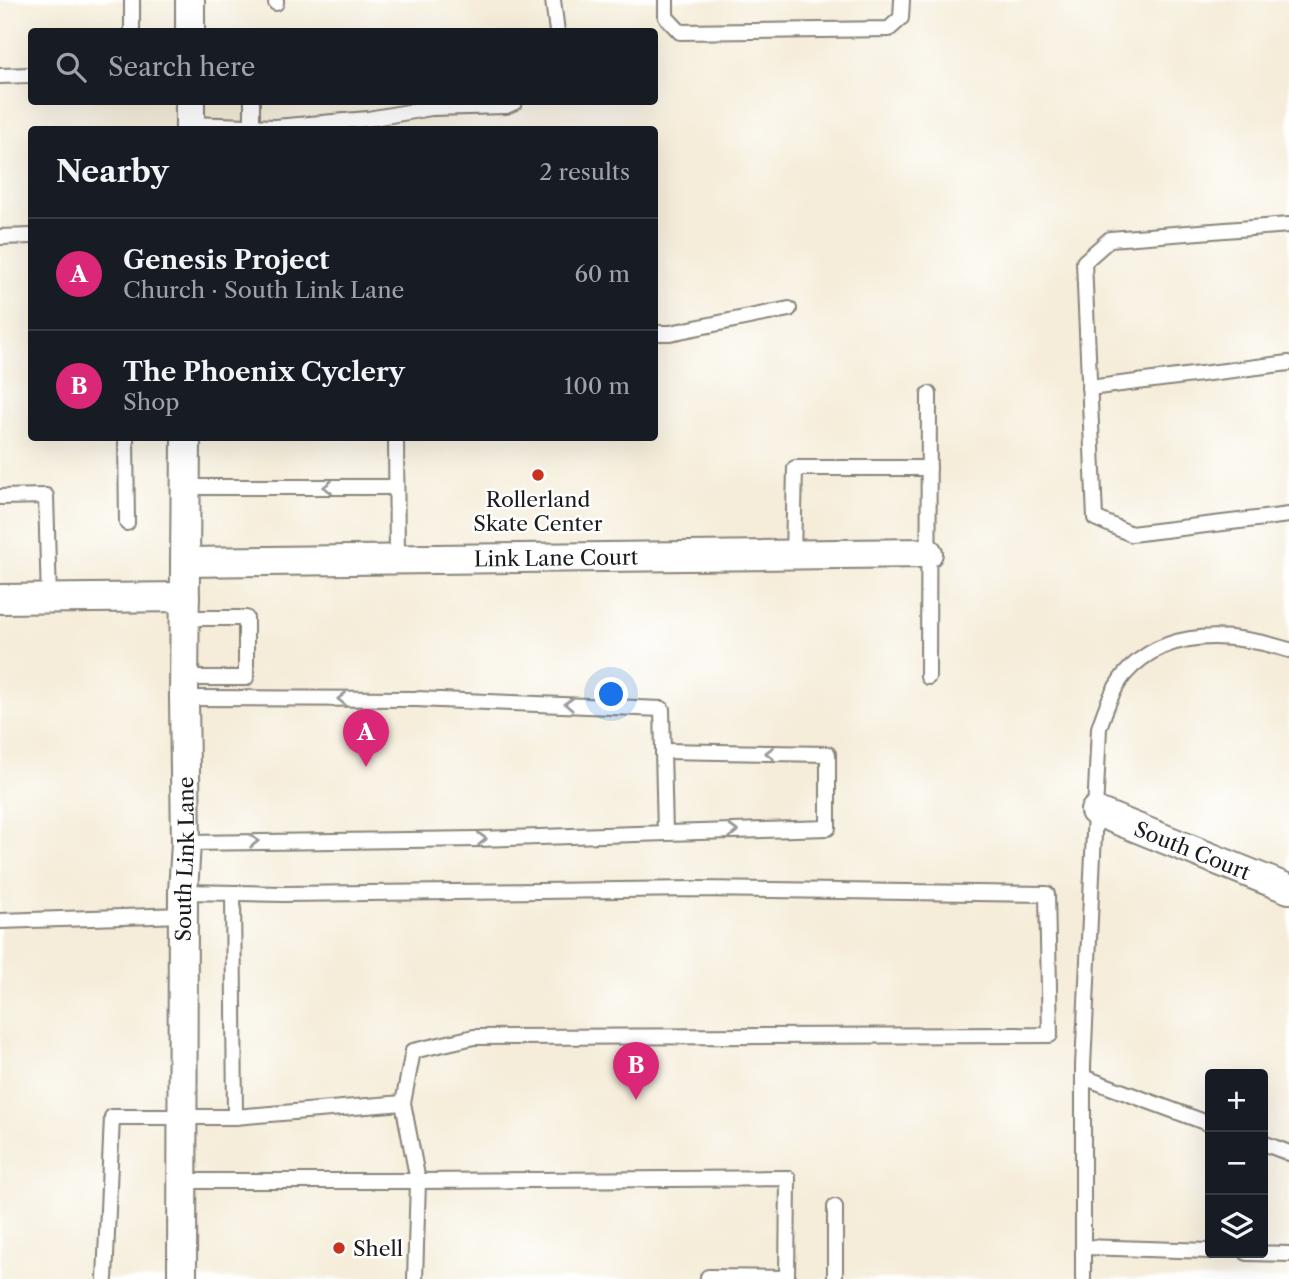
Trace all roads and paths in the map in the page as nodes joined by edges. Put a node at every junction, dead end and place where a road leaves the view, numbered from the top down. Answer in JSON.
{"nodes":[{"id":1,"x":132,"y":0,"type":"edge"},
{"id":2,"x":190,"y":0,"type":"edge"},
{"id":3,"x":553,"y":0,"type":"edge"},
{"id":4,"x":666,"y":0,"type":"edge"},
{"id":5,"x":902,"y":0,"type":"edge"},
{"id":6,"x":132,"y":28,"type":"edge"},
{"id":7,"x":190,"y":28,"type":"edge"},
{"id":8,"x":556,"y":28,"type":"edge"},
{"id":9,"x":28,"y":75,"type":"edge"},
{"id":10,"x":0,"y":76,"type":"edge"},
{"id":11,"x":252,"y":105,"type":"edge"},
{"id":12,"x":510,"y":105,"type":"edge"},
{"id":13,"x":190,"y":118,"type":"edge"},
{"id":14,"x":252,"y":126,"type":"joint"},
{"id":15,"x":296,"y":126,"type":"edge"},
{"id":16,"x":1289,"y":225,"type":"edge"},
{"id":17,"x":28,"y":236,"type":"edge"},
{"id":18,"x":0,"y":237,"type":"edge"},
{"id":19,"x":789,"y":309,"type":"dead end"},
{"id":20,"x":658,"y":333,"type":"edge"},
{"id":21,"x":1289,"y":363,"type":"edge"},
{"id":22,"x":1089,"y":388,"type":"junction"},
{"id":23,"x":929,"y":394,"type":"dead end"},
{"id":24,"x":126,"y":441,"type":"edge"},
{"id":25,"x":186,"y":441,"type":"edge"},
{"id":26,"x":396,"y":441,"type":"edge"},
{"id":27,"x":929,"y":468,"type":"junction"},
{"id":28,"x":186,"y":487,"type":"junction"},
{"id":29,"x":396,"y":487,"type":"junction"},
{"id":30,"x":0,"y":497,"type":"edge"},
{"id":31,"x":1289,"y":515,"type":"edge"},
{"id":32,"x":127,"y":523,"type":"dead end"},
{"id":33,"x":928,"y":553,"type":"junction"},
{"id":34,"x":793,"y":555,"type":"junction"},
{"id":35,"x":397,"y":560,"type":"junction"},
{"id":36,"x":185,"y":562,"type":"junction"},
{"id":37,"x":0,"y":599,"type":"edge"},
{"id":38,"x":49,"y":599,"type":"junction"},
{"id":39,"x":184,"y":608,"type":"junction"},
{"id":40,"x":1289,"y":650,"type":"edge"},
{"id":41,"x":928,"y":677,"type":"dead end"},
{"id":42,"x":246,"y":678,"type":"junction"},
{"id":43,"x":184,"y":688,"type":"junction"},
{"id":44,"x":246,"y":699,"type":"junction"},
{"id":45,"x":664,"y":751,"type":"junction"},
{"id":46,"x":1094,"y":811,"type":"junction"},
{"id":47,"x":665,"y":832,"type":"junction"},
{"id":48,"x":186,"y":843,"type":"junction"},
{"id":49,"x":1289,"y":889,"type":"edge"},
{"id":50,"x":233,"y":893,"type":"junction"},
{"id":51,"x":183,"y":904,"type":"junction"},
{"id":52,"x":0,"y":922,"type":"edge"},
{"id":53,"x":1083,"y":1077,"type":"junction"},
{"id":54,"x":403,"y":1103,"type":"junction"},
{"id":55,"x":182,"y":1117,"type":"junction"},
{"id":56,"x":235,"y":1117,"type":"junction"},
{"id":57,"x":1205,"y":1122,"type":"edge"},
{"id":58,"x":1268,"y":1145,"type":"edge"},
{"id":59,"x":1289,"y":1153,"type":"edge"},
{"id":60,"x":182,"y":1181,"type":"junction"},
{"id":61,"x":418,"y":1181,"type":"junction"},
{"id":62,"x":835,"y":1207,"type":"dead end"},
{"id":63,"x":1083,"y":1247,"type":"junction"},
{"id":64,"x":1205,"y":1251,"type":"edge"},
{"id":65,"x":1268,"y":1254,"type":"edge"},
{"id":66,"x":1289,"y":1254,"type":"edge"},
{"id":67,"x":787,"y":1278,"type":"edge"},
{"id":68,"x":105,"y":1279,"type":"edge"},
{"id":69,"x":182,"y":1279,"type":"edge"},
{"id":70,"x":415,"y":1279,"type":"edge"},
{"id":71,"x":708,"y":1279,"type":"edge"},
{"id":72,"x":835,"y":1279,"type":"edge"},
{"id":73,"x":1083,"y":1279,"type":"edge"}],
"edges":[{"from":1,"to":6,"type":"lane"},
{"from":2,"to":7,"type":"street"},
{"from":3,"to":8,"type":"lane"},
{"from":4,"to":5,"type":"lane"},
{"from":9,"to":10,"type":"lane"},
{"from":11,"to":14,"type":"lane"},
{"from":12,"to":15,"type":"lane"},
{"from":13,"to":14,"type":"lane"},
{"from":16,"to":22,"type":"lane"},
{"from":17,"to":18,"type":"lane"},
{"from":19,"to":20,"type":"lane"},
{"from":21,"to":22,"type":"lane"},
{"from":22,"to":31,"type":"lane"},
{"from":23,"to":27,"type":"lane"},
{"from":24,"to":32,"type":"lane"},
{"from":25,"to":28,"type":"street","name":"South Link Lane"},
{"from":26,"to":29,"type":"lane"},
{"from":27,"to":33,"type":"lane"},
{"from":27,"to":34,"type":"lane"},
{"from":29,"to":28,"type":"lane","one_way":true},
{"from":28,"to":36,"type":"street","name":"South Link Lane"},
{"from":29,"to":35,"type":"lane"},
{"from":30,"to":38,"type":"lane"},
{"from":33,"to":34,"type":"street","name":"Link Lane Court"},
{"from":33,"to":41,"type":"lane"},
{"from":34,"to":35,"type":"street","name":"Link Lane Court"},
{"from":35,"to":36,"type":"street","name":"Link Lane Court"},
{"from":36,"to":39,"type":"street","name":"South Link Lane"},
{"from":37,"to":38,"type":"street"},
{"from":38,"to":39,"type":"street"},
{"from":39,"to":42,"type":"lane"},
{"from":39,"to":43,"type":"street","name":"South Link Lane"},
{"from":40,"to":46,"type":"lane"},
{"from":42,"to":43,"type":"lane"},
{"from":42,"to":44,"type":"lane"},
{"from":43,"to":44,"type":"lane"},
{"from":43,"to":48,"type":"street","name":"South Link Lane"},
{"from":45,"to":44,"type":"lane","one_way":true},
{"from":45,"to":47,"type":"lane"},
{"from":47,"to":45,"type":"lane","one_way":true},
{"from":46,"to":49,"type":"street","name":"South Court"},
{"from":46,"to":53,"type":"lane"},
{"from":48,"to":47,"type":"lane","one_way":true},
{"from":48,"to":51,"type":"street","name":"South Link Lane"},
{"from":50,"to":51,"type":"lane"},
{"from":50,"to":54,"type":"lane"},
{"from":50,"to":56,"type":"lane"},
{"from":51,"to":52,"type":"lane"},
{"from":51,"to":55,"type":"street","name":"South Link Lane"},
{"from":53,"to":57,"type":"lane"},
{"from":53,"to":63,"type":"lane"},
{"from":54,"to":56,"type":"lane"},
{"from":54,"to":61,"type":"lane"},
{"from":55,"to":56,"type":"lane"},
{"from":55,"to":60,"type":"street","name":"South Link Lane"},
{"from":55,"to":68,"type":"lane"},
{"from":58,"to":59,"type":"lane"},
{"from":60,"to":61,"type":"lane"},
{"from":60,"to":69,"type":"street","name":"South Link Lane"},
{"from":61,"to":67,"type":"lane"},
{"from":61,"to":70,"type":"lane"},
{"from":62,"to":72,"type":"lane"},
{"from":63,"to":64,"type":"lane"},
{"from":63,"to":73,"type":"lane"},
{"from":65,"to":66,"type":"lane"},
{"from":67,"to":71,"type":"lane"}]}
